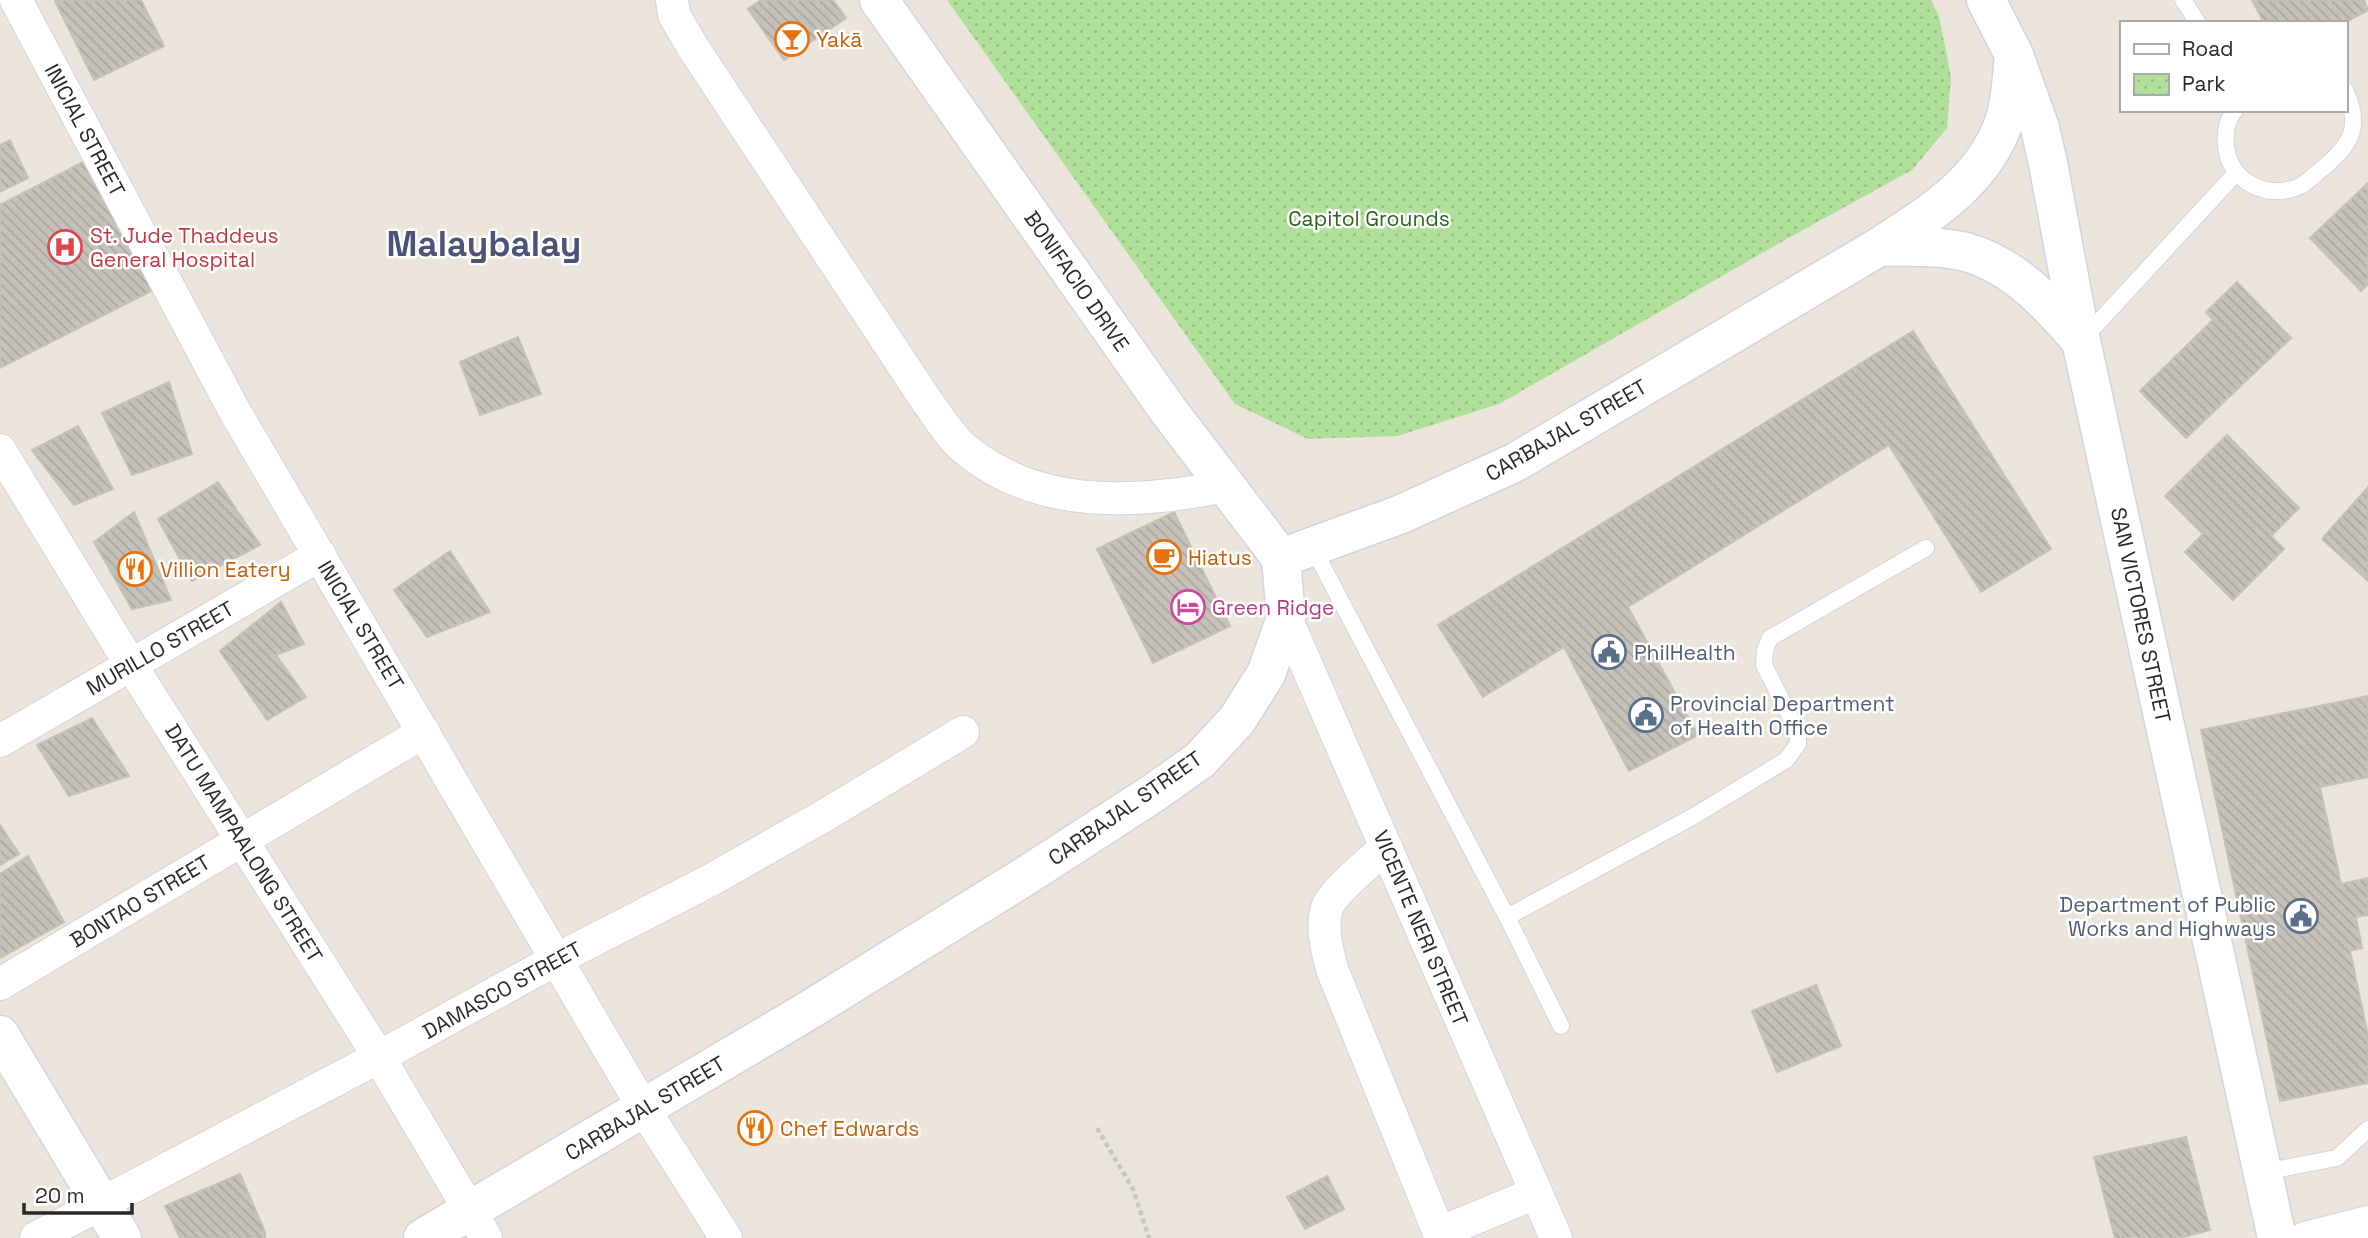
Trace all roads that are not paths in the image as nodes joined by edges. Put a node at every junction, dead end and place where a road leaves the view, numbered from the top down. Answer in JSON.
{"nodes":[{"id":1,"x":16,"y":0,"type":"edge"},
{"id":2,"x":672,"y":0,"type":"edge"},
{"id":3,"x":879,"y":0,"type":"edge"},
{"id":4,"x":1986,"y":0,"type":"edge"},
{"id":5,"x":2183,"y":0,"type":"edge"},
{"id":6,"x":2196,"y":21,"type":"edge"},
{"id":7,"x":2014,"y":55,"type":"junction"},
{"id":8,"x":2347,"y":94,"type":"edge"},
{"id":9,"x":2233,"y":112,"type":"edge"},
{"id":10,"x":2236,"y":173,"type":"junction"},
{"id":11,"x":1879,"y":247,"type":"junction"},
{"id":12,"x":2081,"y":341,"type":"junction"},
{"id":13,"x":0,"y":450,"type":"edge"},
{"id":14,"x":1226,"y":486,"type":"junction"},
{"id":15,"x":1926,"y":548,"type":"dead end"},
{"id":16,"x":1297,"y":553,"type":"junction"},
{"id":17,"x":320,"y":555,"type":"junction"},
{"id":18,"x":1286,"y":618,"type":"junction"},
{"id":19,"x":131,"y":665,"type":"junction"},
{"id":20,"x":424,"y":732,"type":"junction"},
{"id":21,"x":963,"y":732,"type":"dead end"},
{"id":22,"x":0,"y":741,"type":"edge"},
{"id":23,"x":242,"y":840,"type":"junction"},
{"id":24,"x":1386,"y":847,"type":"junction"},
{"id":25,"x":1507,"y":917,"type":"junction"},
{"id":26,"x":557,"y":959,"type":"junction"},
{"id":27,"x":0,"y":984,"type":"edge"},
{"id":28,"x":1561,"y":1026,"type":"dead end"},
{"id":29,"x":0,"y":1035,"type":"edge"},
{"id":30,"x":379,"y":1057,"type":"junction"},
{"id":31,"x":644,"y":1109,"type":"junction"},
{"id":32,"x":2368,"y":1129,"type":"edge"},
{"id":33,"x":2263,"y":1172,"type":"junction"},
{"id":34,"x":1536,"y":1193,"type":"junction"},
{"id":35,"x":102,"y":1203,"type":"junction"},
{"id":36,"x":2368,"y":1222,"type":"edge"},
{"id":37,"x":478,"y":1224,"type":"edge"},
{"id":38,"x":36,"y":1238,"type":"edge"},
{"id":39,"x":122,"y":1238,"type":"edge"},
{"id":40,"x":423,"y":1238,"type":"edge"},
{"id":41,"x":726,"y":1238,"type":"edge"},
{"id":42,"x":1556,"y":1238,"type":"edge"},
{"id":43,"x":2277,"y":1238,"type":"edge"},
{"id":44,"x":2305,"y":1238,"type":"edge"}],
"edges":[{"from":1,"to":17,"type":"street","name":"INICIAL STREET"},
{"from":2,"to":14,"type":"street"},
{"from":3,"to":14,"type":"main road","name":"BONIFACIO DRIVE"},
{"from":4,"to":7,"type":"main road","name":"SAN VICTORES STREET"},
{"from":5,"to":6,"type":"lane"},
{"from":7,"to":11,"type":"main road","name":"CARBAJAL STREET"},
{"from":7,"to":12,"type":"main road","name":"SAN VICTORES STREET"},
{"from":8,"to":10,"type":"lane"},
{"from":9,"to":10,"type":"lane"},
{"from":10,"to":12,"type":"lane"},
{"from":11,"to":12,"type":"main road"},
{"from":11,"to":16,"type":"main road","name":"CARBAJAL STREET"},
{"from":12,"to":33,"type":"main road","name":"SAN VICTORES STREET"},
{"from":13,"to":19,"type":"street","name":"DATU MAMPAALONG STREET"},
{"from":14,"to":16,"type":"main road","name":"BONIFACIO DRIVE"},
{"from":15,"to":25,"type":"lane"},
{"from":16,"to":18,"type":"main road","name":"CARBAJAL STREET"},
{"from":16,"to":25,"type":"lane"},
{"from":17,"to":19,"type":"street","name":"MURILLO STREET"},
{"from":17,"to":20,"type":"street","name":"INICIAL STREET"},
{"from":18,"to":24,"type":"street","name":"VICENTE NERI STREET"},
{"from":18,"to":31,"type":"main road","name":"CARBAJAL STREET"},
{"from":19,"to":22,"type":"street","name":"MURILLO STREET"},
{"from":19,"to":23,"type":"street","name":"DATU MAMPAALONG STREET"},
{"from":20,"to":23,"type":"street","name":"BONTAO STREET"},
{"from":20,"to":26,"type":"street","name":"INICIAL STREET"},
{"from":21,"to":26,"type":"street","name":"DAMASCO STREET"},
{"from":23,"to":27,"type":"street","name":"BONTAO STREET"},
{"from":23,"to":30,"type":"street","name":"DATU MAMPAALONG STREET"},
{"from":24,"to":34,"type":"street","name":"VICENTE NERI STREET"},
{"from":24,"to":34,"type":"street"},
{"from":25,"to":28,"type":"lane"},
{"from":26,"to":30,"type":"street","name":"DAMASCO STREET"},
{"from":26,"to":31,"type":"street","name":"INICIAL STREET"},
{"from":29,"to":35,"type":"main road"},
{"from":30,"to":35,"type":"street","name":"DAMASCO STREET"},
{"from":30,"to":37,"type":"street","name":"DATU MAMPAALONG STREET"},
{"from":31,"to":37,"type":"main road","name":"CARBAJAL STREET"},
{"from":31,"to":41,"type":"street","name":"INICIAL STREET"},
{"from":32,"to":33,"type":"lane"},
{"from":33,"to":43,"type":"main road","name":"SAN VICTORES STREET"},
{"from":34,"to":42,"type":"street","name":"VICENTE NERI STREET"},
{"from":35,"to":38,"type":"street","name":"DAMASCO STREET"},
{"from":35,"to":39,"type":"main road"},
{"from":36,"to":44,"type":"street"},
{"from":37,"to":40,"type":"main road","name":"CARBAJAL STREET"}]}
